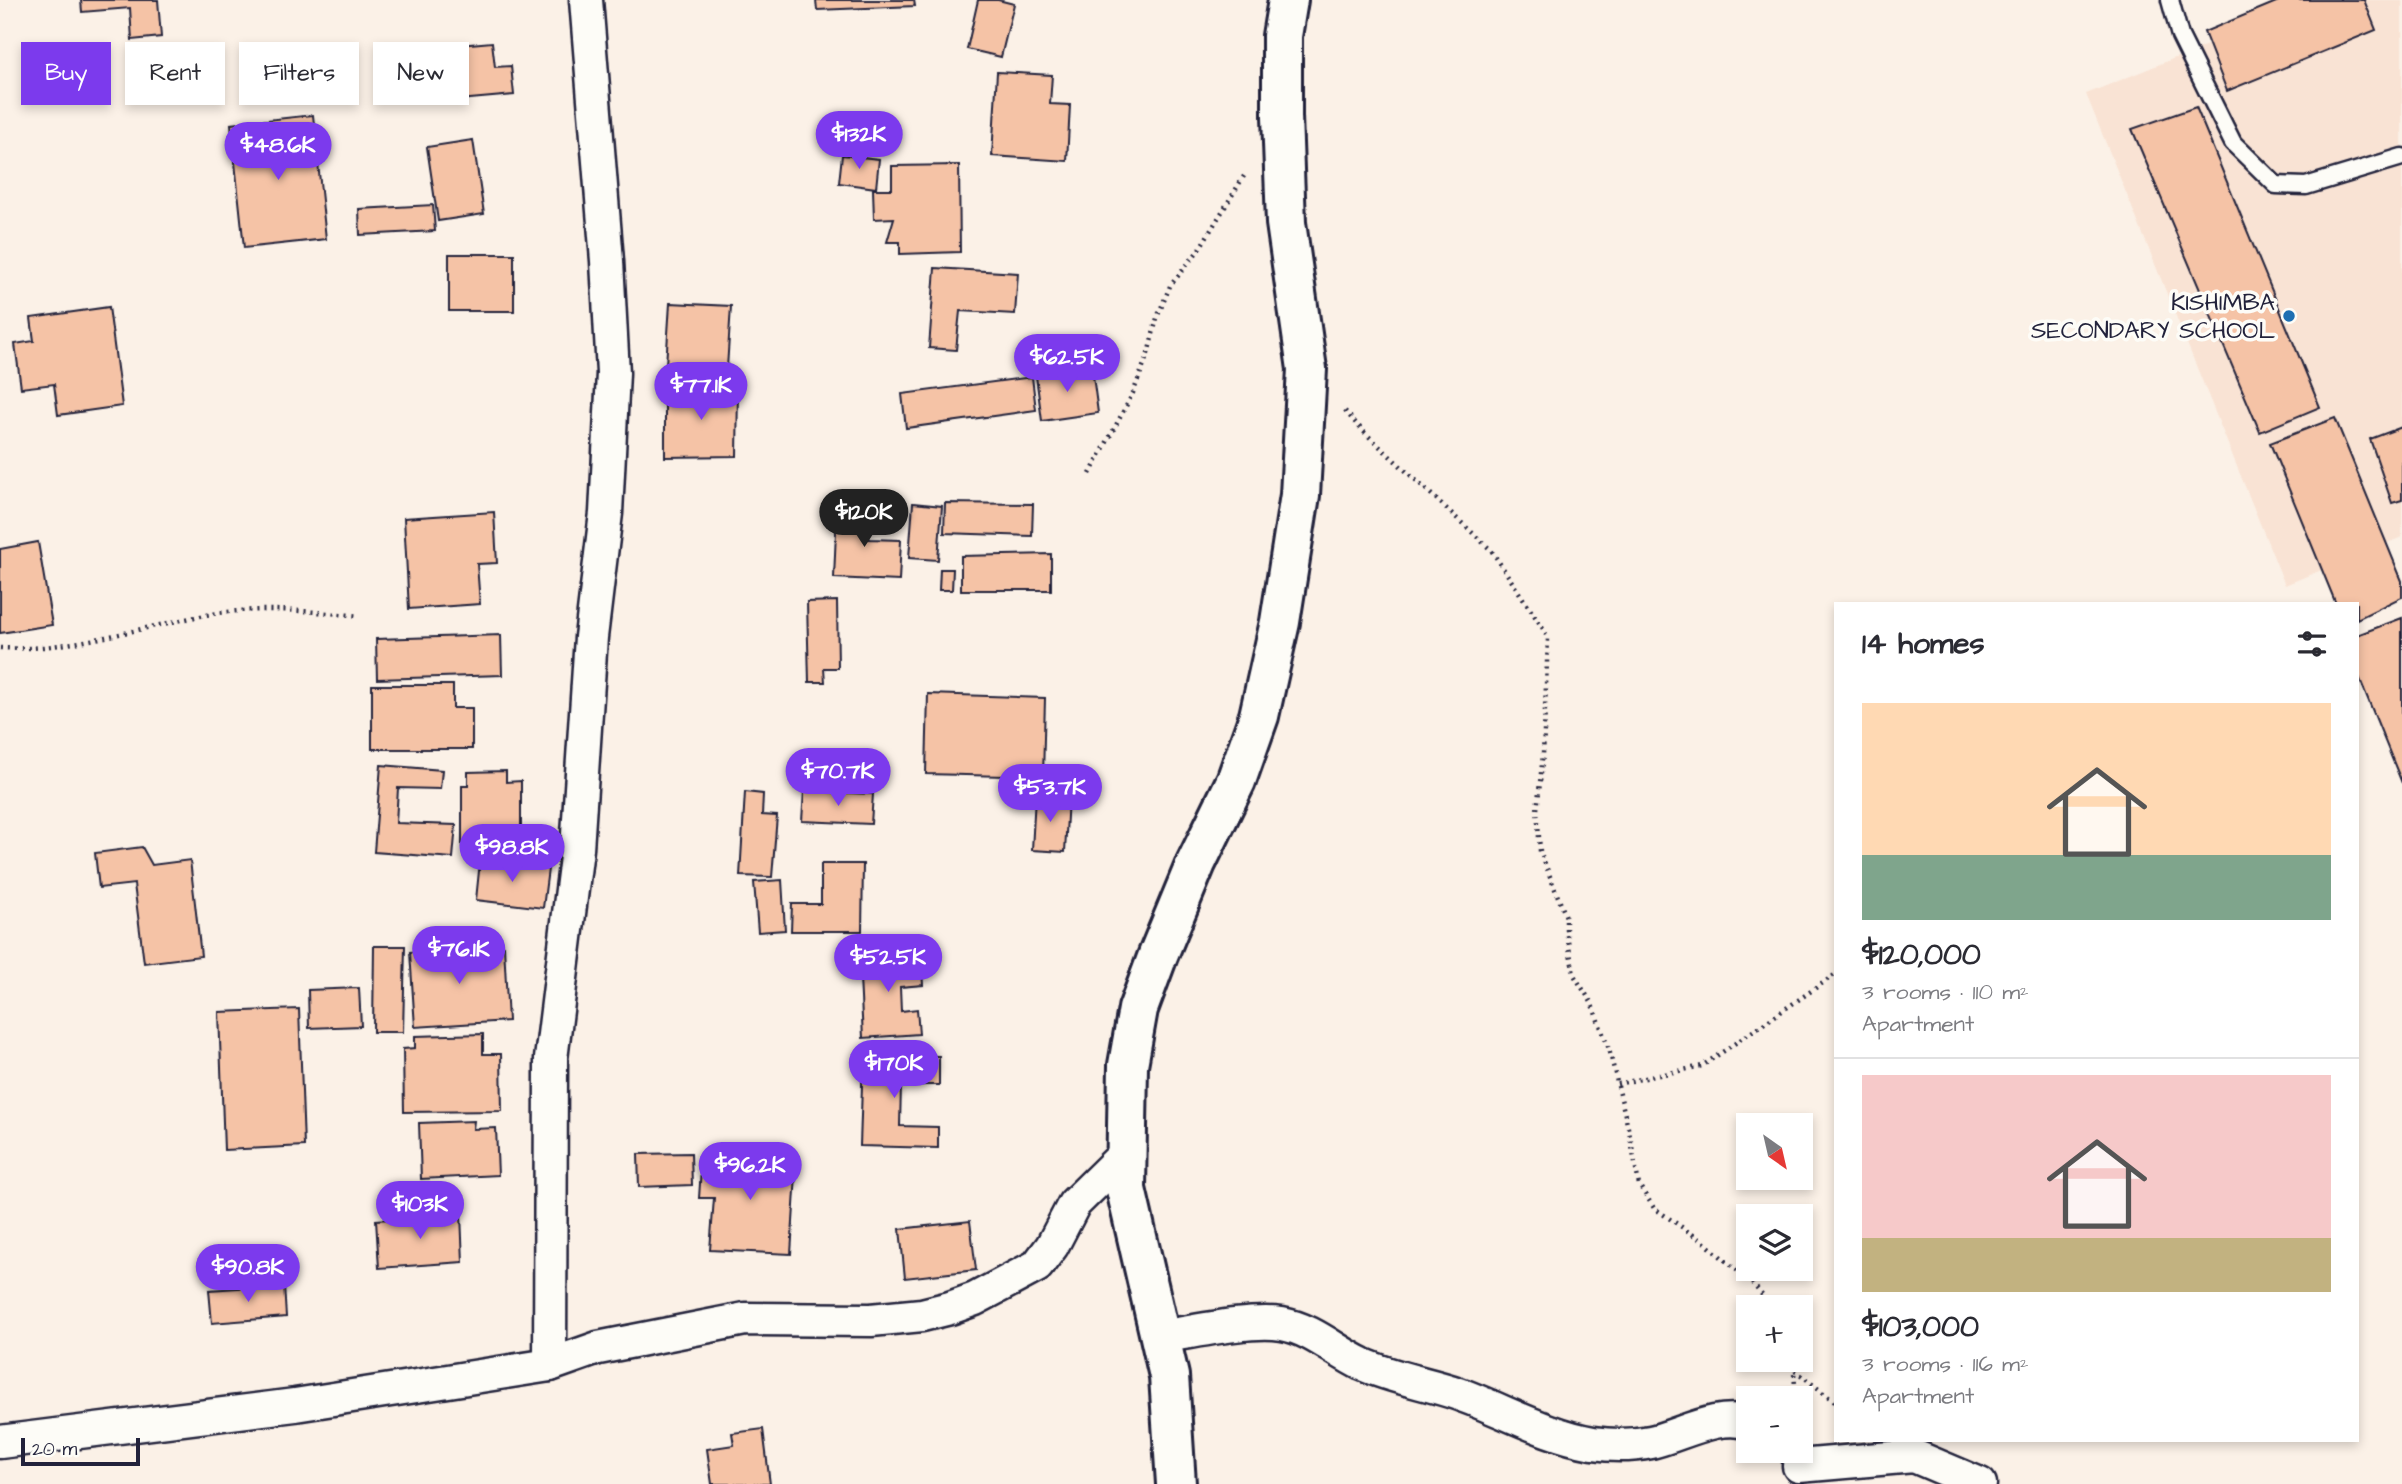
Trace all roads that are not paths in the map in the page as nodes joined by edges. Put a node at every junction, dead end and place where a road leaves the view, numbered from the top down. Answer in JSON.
{"nodes":[{"id":1,"x":586,"y":0,"type":"edge"},
{"id":2,"x":1289,"y":0,"type":"edge"},
{"id":3,"x":2170,"y":0,"type":"edge"},
{"id":4,"x":2402,"y":157,"type":"edge"},
{"id":5,"x":1128,"y":1151,"type":"junction"},
{"id":6,"x":1160,"y":1337,"type":"junction"},
{"id":7,"x":550,"y":1365,"type":"junction"},
{"id":8,"x":1736,"y":1420,"type":"edge"},
{"id":9,"x":0,"y":1442,"type":"edge"},
{"id":10,"x":1798,"y":1467,"type":"edge"},
{"id":11,"x":1176,"y":1484,"type":"edge"},
{"id":12,"x":1980,"y":1484,"type":"edge"}],
"edges":[{"from":1,"to":7,"type":"street"},
{"from":2,"to":5,"type":"street"},
{"from":3,"to":4,"type":"lane"},
{"from":5,"to":6,"type":"street"},
{"from":5,"to":7,"type":"street"},
{"from":6,"to":8,"type":"street"},
{"from":6,"to":11,"type":"street"},
{"from":7,"to":9,"type":"street"},
{"from":10,"to":12,"type":"street"}]}
